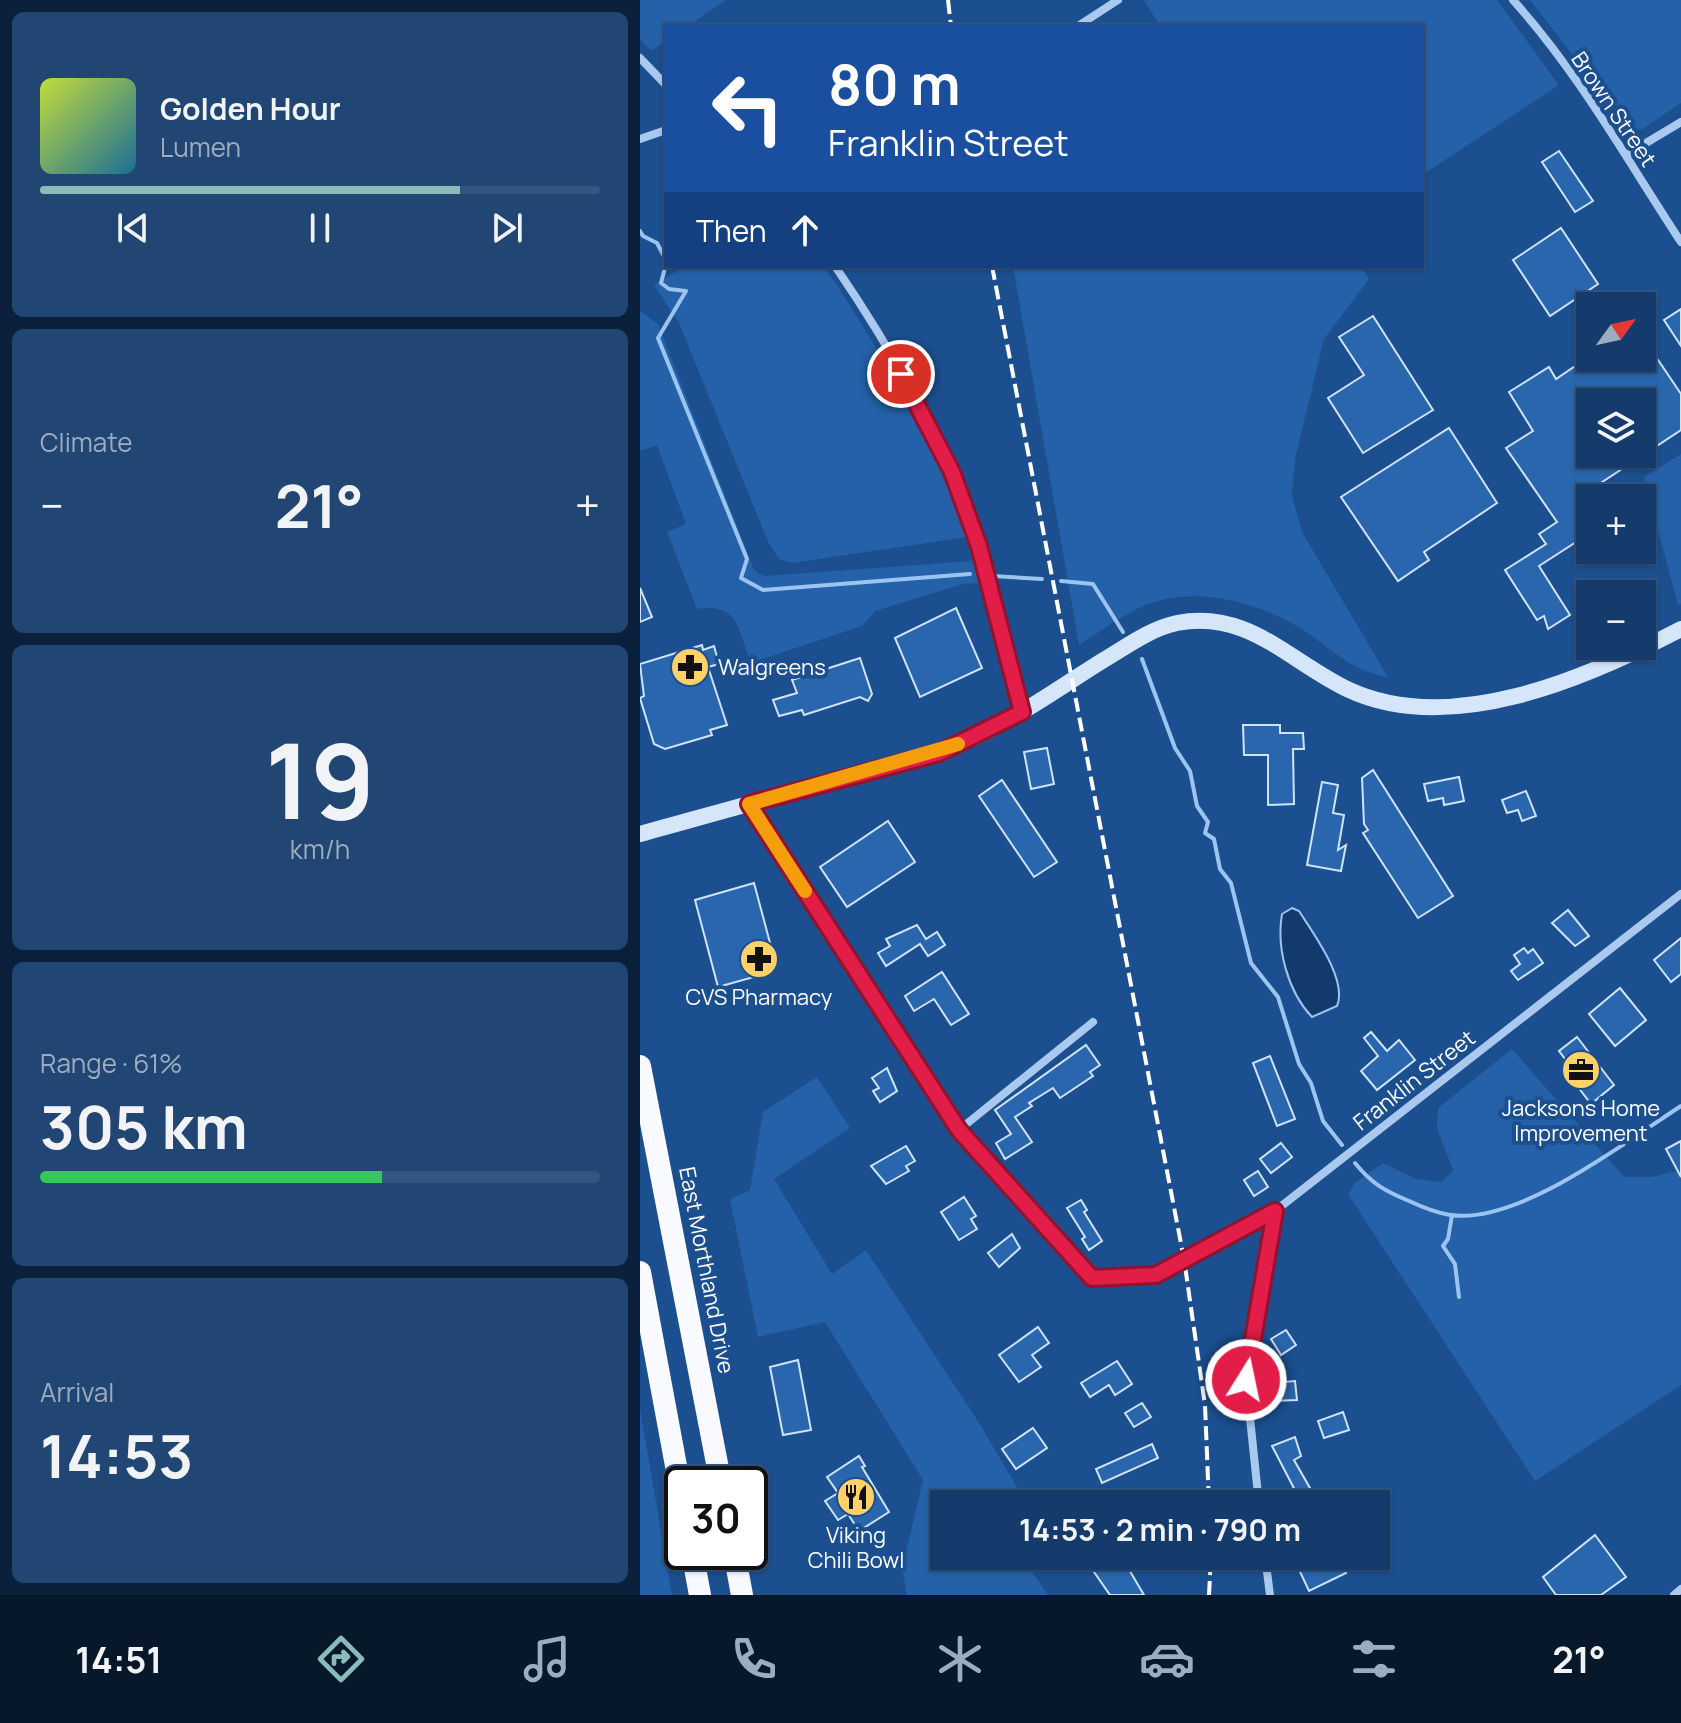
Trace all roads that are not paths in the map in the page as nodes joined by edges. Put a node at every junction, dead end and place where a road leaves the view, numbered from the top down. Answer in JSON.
{"nodes":[{"id":1,"x":1118,"y":0,"type":"edge"},
{"id":2,"x":1513,"y":0,"type":"edge"},
{"id":3,"x":1081,"y":24,"type":"edge"},
{"id":4,"x":640,"y":58,"type":"edge"},
{"id":5,"x":664,"y":83,"type":"edge"},
{"id":6,"x":1681,"y":122,"type":"edge"},
{"id":7,"x":664,"y":131,"type":"edge"},
{"id":8,"x":640,"y":139,"type":"edge"},
{"id":9,"x":1626,"y":155,"type":"junction"},
{"id":10,"x":1681,"y":242,"type":"edge"},
{"id":11,"x":836,"y":268,"type":"edge"},
{"id":12,"x":1681,"y":629,"type":"edge"},
{"id":13,"x":1022,"y":712,"type":"junction"},
{"id":14,"x":749,"y":804,"type":"junction"},
{"id":15,"x":640,"y":834,"type":"edge"},
{"id":16,"x":1681,"y":894,"type":"edge"},
{"id":17,"x":1093,"y":1022,"type":"dead end"},
{"id":18,"x":640,"y":1066,"type":"edge"},
{"id":19,"x":959,"y":1130,"type":"junction"},
{"id":20,"x":1275,"y":1211,"type":"junction"},
{"id":21,"x":640,"y":1272,"type":"edge"},
{"id":22,"x":676,"y":1466,"type":"edge"},
{"id":23,"x":718,"y":1466,"type":"edge"},
{"id":24,"x":1258,"y":1490,"type":"edge"},
{"id":25,"x":695,"y":1570,"type":"edge"},
{"id":26,"x":737,"y":1570,"type":"edge"},
{"id":27,"x":1267,"y":1570,"type":"edge"},
{"id":28,"x":1681,"y":1589,"type":"edge"},
{"id":29,"x":700,"y":1595,"type":"edge"},
{"id":30,"x":742,"y":1595,"type":"edge"},
{"id":31,"x":1270,"y":1595,"type":"edge"},
{"id":32,"x":1674,"y":1595,"type":"edge"}],
"edges":[{"from":1,"to":3,"type":"street"},
{"from":2,"to":9,"type":"street","name":"Brown Street"},
{"from":4,"to":5,"type":"street"},
{"from":6,"to":9,"type":"street"},
{"from":7,"to":8,"type":"street"},
{"from":9,"to":10,"type":"street","name":"Brown Street"},
{"from":11,"to":13,"type":"street"},
{"from":12,"to":13,"type":"main road"},
{"from":13,"to":14,"type":"main road"},
{"from":14,"to":15,"type":"main road"},
{"from":14,"to":19,"type":"street"},
{"from":16,"to":20,"type":"street","name":"Franklin Street"},
{"from":17,"to":19,"type":"street"},
{"from":18,"to":23,"type":"highway","name":"East Morthland Drive"},
{"from":19,"to":20,"type":"street","name":"Franklin Street"},
{"from":20,"to":24,"type":"street"},
{"from":21,"to":22,"type":"highway"},
{"from":25,"to":29,"type":"highway"},
{"from":26,"to":30,"type":"highway"},
{"from":27,"to":31,"type":"street"},
{"from":28,"to":32,"type":"street"}]}
